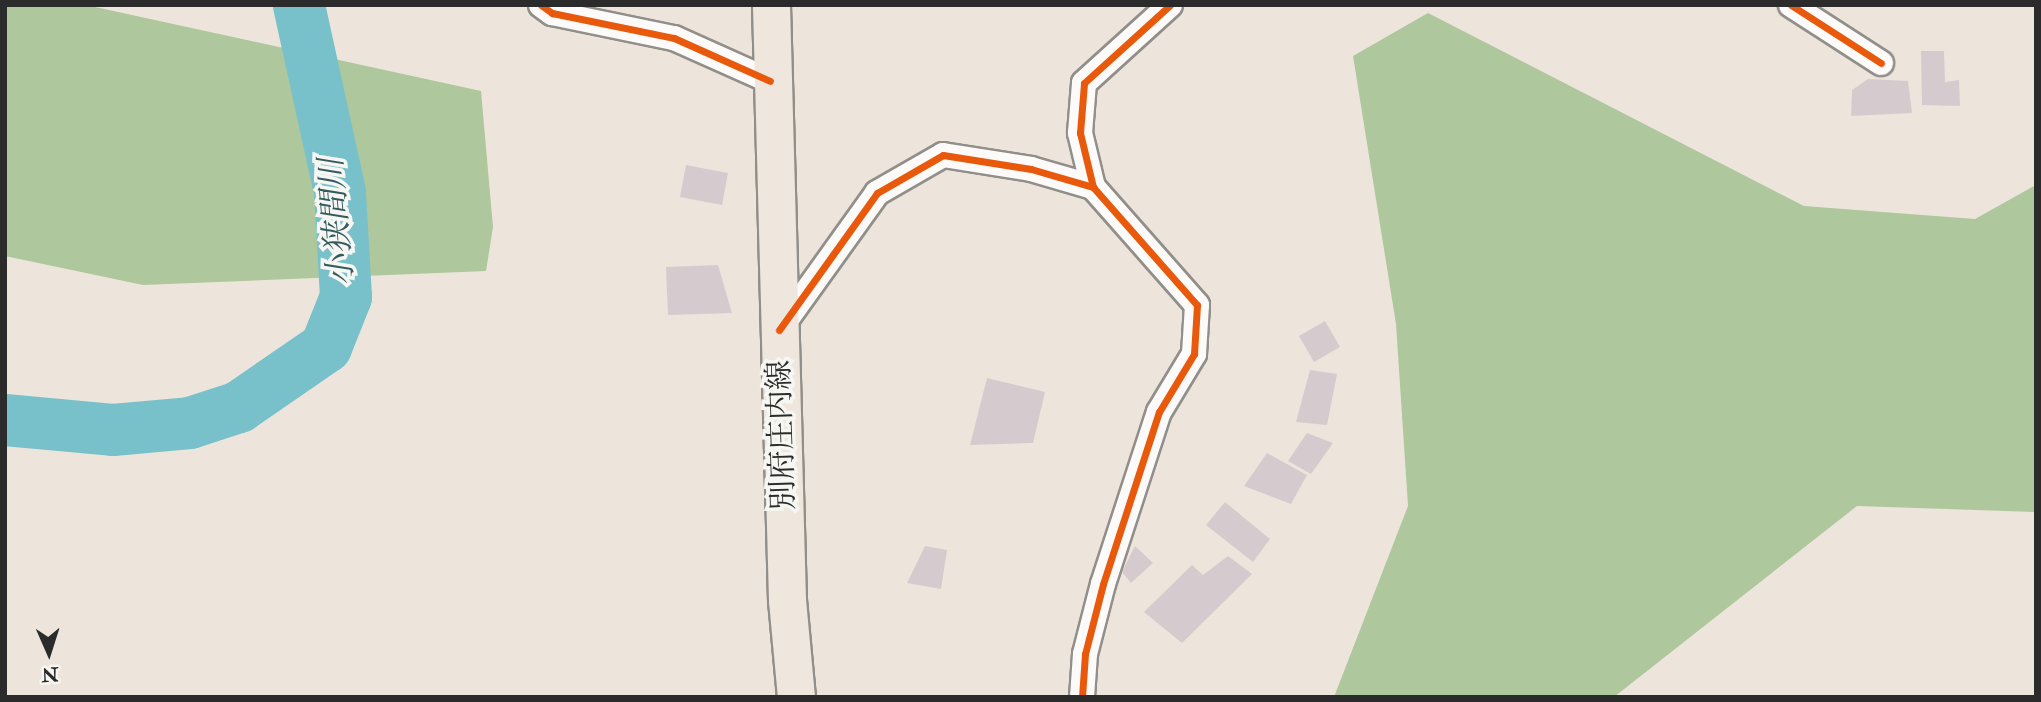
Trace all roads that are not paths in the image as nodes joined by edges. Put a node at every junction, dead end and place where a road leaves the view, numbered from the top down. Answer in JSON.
{"nodes":[{"id":1,"x":541,"y":5,"type":"edge"},
{"id":2,"x":771,"y":5,"type":"edge"},
{"id":3,"x":1170,"y":5,"type":"edge"},
{"id":4,"x":1791,"y":5,"type":"edge"},
{"id":5,"x":1881,"y":63,"type":"dead end"},
{"id":6,"x":770,"y":81,"type":"junction"},
{"id":7,"x":1093,"y":187,"type":"junction"},
{"id":8,"x":779,"y":330,"type":"junction"},
{"id":9,"x":796,"y":697,"type":"edge"},
{"id":10,"x":1082,"y":697,"type":"edge"}],
"edges":[{"from":1,"to":6,"type":"street"},
{"from":2,"to":6,"type":"main road","name":"別府庄内線"},
{"from":3,"to":7,"type":"street"},
{"from":4,"to":5,"type":"street"},
{"from":6,"to":8,"type":"main road","name":"別府庄内線"},
{"from":7,"to":8,"type":"street"},
{"from":7,"to":10,"type":"street"},
{"from":8,"to":9,"type":"main road","name":"別府庄内線"}]}
